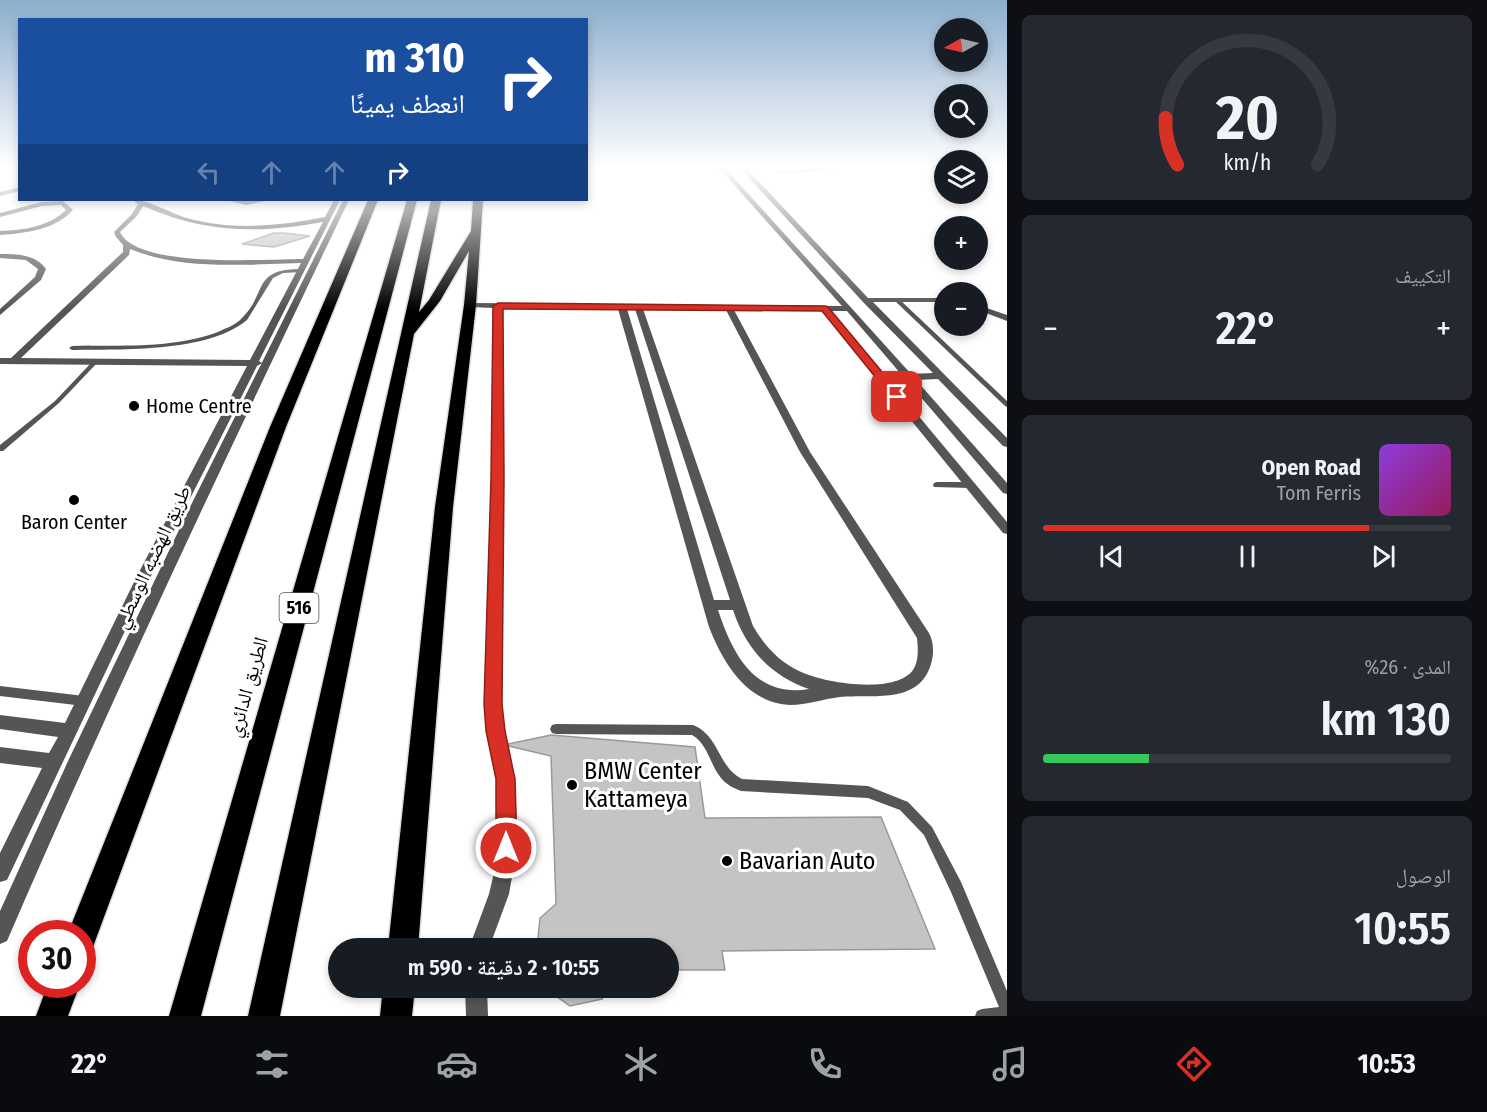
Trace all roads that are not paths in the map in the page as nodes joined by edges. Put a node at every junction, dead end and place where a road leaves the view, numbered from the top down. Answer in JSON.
{"nodes":[{"id":1,"x":65,"y":215,"type":"edge"},
{"id":2,"x":135,"y":215,"type":"edge"},
{"id":3,"x":172,"y":215,"type":"edge"},
{"id":4,"x":329,"y":215,"type":"edge"},
{"id":5,"x":337,"y":215,"type":"edge"},
{"id":6,"x":369,"y":215,"type":"edge"},
{"id":7,"x":408,"y":215,"type":"edge"},
{"id":8,"x":433,"y":215,"type":"edge"},
{"id":9,"x":477,"y":215,"type":"edge"},
{"id":10,"x":765,"y":215,"type":"edge"},
{"id":11,"x":787,"y":215,"type":"edge"},
{"id":12,"x":327,"y":219,"type":"junction"},
{"id":13,"x":475,"y":232,"type":"junction"},
{"id":14,"x":0,"y":233,"type":"edge"},
{"id":15,"x":321,"y":241,"type":"junction"},
{"id":16,"x":127,"y":245,"type":"junction"},
{"id":17,"x":0,"y":256,"type":"edge"},
{"id":18,"x":303,"y":266,"type":"junction"},
{"id":19,"x":896,"y":299,"type":"junction"},
{"id":20,"x":866,"y":300,"type":"junction"},
{"id":21,"x":934,"y":300,"type":"edge"},
{"id":22,"x":470,"y":305,"type":"junction"},
{"id":23,"x":498,"y":306,"type":"junction"},
{"id":24,"x":622,"y":307,"type":"junction"},
{"id":25,"x":638,"y":307,"type":"junction"},
{"id":26,"x":729,"y":308,"type":"junction"},
{"id":27,"x":825,"y":309,"type":"junction"},
{"id":28,"x":849,"y":309,"type":"junction"},
{"id":29,"x":988,"y":311,"type":"edge"},
{"id":30,"x":0,"y":313,"type":"edge"},
{"id":31,"x":1007,"y":318,"type":"edge"},
{"id":32,"x":406,"y":336,"type":"junction"},
{"id":33,"x":72,"y":348,"type":"dead end"},
{"id":34,"x":655,"y":356,"type":"junction"},
{"id":35,"x":637,"y":357,"type":"junction"},
{"id":36,"x":0,"y":361,"type":"edge"},
{"id":37,"x":13,"y":361,"type":"junction"},
{"id":38,"x":95,"y":362,"type":"junction"},
{"id":39,"x":259,"y":363,"type":"junction"},
{"id":40,"x":941,"y":376,"type":"junction"},
{"id":41,"x":909,"y":377,"type":"junction"},
{"id":42,"x":1007,"y":405,"type":"edge"},
{"id":43,"x":1007,"y":444,"type":"edge"},
{"id":44,"x":662,"y":446,"type":"junction"},
{"id":45,"x":685,"y":447,"type":"junction"},
{"id":46,"x":0,"y":448,"type":"edge"},
{"id":47,"x":939,"y":487,"type":"dead end"},
{"id":48,"x":971,"y":487,"type":"junction"},
{"id":49,"x":1007,"y":490,"type":"edge"},
{"id":50,"x":1007,"y":530,"type":"edge"},
{"id":51,"x":709,"y":605,"type":"junction"},
{"id":52,"x":737,"y":605,"type":"junction"},
{"id":53,"x":840,"y":690,"type":"junction"},
{"id":54,"x":0,"y":691,"type":"edge"},
{"id":55,"x":84,"y":700,"type":"junction"},
{"id":56,"x":0,"y":722,"type":"edge"},
{"id":57,"x":556,"y":729,"type":"dead end"},
{"id":58,"x":70,"y":731,"type":"junction"},
{"id":59,"x":0,"y":755,"type":"edge"},
{"id":60,"x":54,"y":762,"type":"junction"},
{"id":61,"x":0,"y":873,"type":"edge"},
{"id":62,"x":88,"y":920,"type":"edge"},
{"id":63,"x":0,"y":934,"type":"edge"},
{"id":64,"x":404,"y":938,"type":"edge"},
{"id":65,"x":483,"y":938,"type":"edge"},
{"id":66,"x":59,"y":998,"type":"edge"},
{"id":67,"x":398,"y":998,"type":"edge"},
{"id":68,"x":476,"y":998,"type":"edge"},
{"id":69,"x":1007,"y":1008,"type":"edge"},
{"id":70,"x":1007,"y":1014,"type":"edge"},
{"id":71,"x":52,"y":1016,"type":"edge"},
{"id":72,"x":185,"y":1016,"type":"edge"},
{"id":73,"x":264,"y":1016,"type":"edge"},
{"id":74,"x":396,"y":1016,"type":"edge"},
{"id":75,"x":477,"y":1016,"type":"edge"},
{"id":76,"x":982,"y":1016,"type":"edge"}],
"edges":[{"from":1,"to":14,"type":"street"},
{"from":2,"to":16,"type":"street"},
{"from":3,"to":12,"type":"street"},
{"from":4,"to":12,"type":"street","name":"طريق الهضبه الوسطي"},
{"from":5,"to":15,"type":"street","name":"طريق الهضبه الوسطي"},
{"from":6,"to":62,"type":"highway"},
{"from":7,"to":72,"type":"highway","name":"الطريق الدائري","number":"516"},
{"from":8,"to":32,"type":"highway","number":"516"},
{"from":9,"to":13,"type":"highway","number":"516"},
{"from":10,"to":28,"type":"street"},
{"from":11,"to":20,"type":"street"},
{"from":12,"to":15,"type":"street","name":"طريق الهضبه الوسطي"},
{"from":13,"to":22,"type":"highway","number":"516"},
{"from":13,"to":32,"type":"highway","number":"516"},
{"from":15,"to":18,"type":"street","name":"طريق الهضبه الوسطي"},
{"from":15,"to":39,"type":"street","name":"طريق الهضبه الوسطي"},
{"from":16,"to":18,"type":"street"},
{"from":16,"to":37,"type":"street"},
{"from":17,"to":30,"type":"street"},
{"from":18,"to":33,"type":"lane"},
{"from":18,"to":39,"type":"street","name":"طريق الهضبه الوسطي"},
{"from":19,"to":20,"type":"street"},
{"from":19,"to":21,"type":"street"},
{"from":19,"to":42,"type":"lane"},
{"from":20,"to":40,"type":"street"},
{"from":22,"to":23,"type":"street"},
{"from":22,"to":64,"type":"highway","number":"516"},
{"from":23,"to":24,"type":"street"},
{"from":23,"to":65,"type":"street"},
{"from":24,"to":25,"type":"street"},
{"from":24,"to":35,"type":"street"},
{"from":25,"to":26,"type":"street"},
{"from":25,"to":34,"type":"street"},
{"from":26,"to":27,"type":"street"},
{"from":26,"to":53,"type":"street"},
{"from":27,"to":28,"type":"street"},
{"from":27,"to":48,"type":"street"},
{"from":28,"to":41,"type":"street"},
{"from":29,"to":31,"type":"street"},
{"from":32,"to":73,"type":"highway","number":"516"},
{"from":34,"to":35,"type":"street"},
{"from":34,"to":45,"type":"street"},
{"from":35,"to":44,"type":"street"},
{"from":36,"to":37,"type":"street"},
{"from":37,"to":38,"type":"street"},
{"from":38,"to":39,"type":"street"},
{"from":38,"to":46,"type":"lane"},
{"from":39,"to":55,"type":"street","name":"طريق الهضبه الوسطي"},
{"from":39,"to":63,"type":"street","name":"طريق الهضبه الوسطي"},
{"from":40,"to":41,"type":"street"},
{"from":40,"to":43,"type":"street"},
{"from":41,"to":49,"type":"street"},
{"from":44,"to":45,"type":"street"},
{"from":44,"to":51,"type":"street"},
{"from":45,"to":52,"type":"street"},
{"from":47,"to":48,"type":"lane"},
{"from":48,"to":50,"type":"street"},
{"from":51,"to":52,"type":"street"},
{"from":51,"to":53,"type":"street"},
{"from":52,"to":53,"type":"street"},
{"from":54,"to":55,"type":"lane"},
{"from":55,"to":58,"type":"street","name":"طريق الهضبه الوسطي"},
{"from":56,"to":58,"type":"street"},
{"from":57,"to":69,"type":"lane"},
{"from":58,"to":60,"type":"street","name":"طريق الهضبه الوسطي"},
{"from":59,"to":60,"type":"street"},
{"from":60,"to":61,"type":"street","name":"طريق الهضبه الوسطي"},
{"from":66,"to":71,"type":"highway"},
{"from":67,"to":74,"type":"highway"},
{"from":68,"to":75,"type":"street"},
{"from":70,"to":76,"type":"lane"}]}
